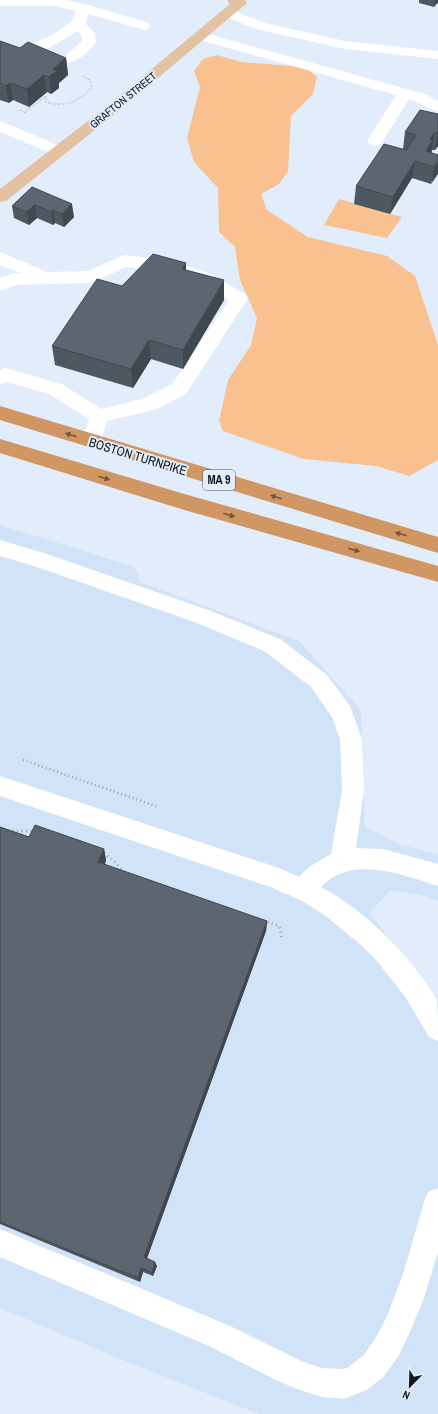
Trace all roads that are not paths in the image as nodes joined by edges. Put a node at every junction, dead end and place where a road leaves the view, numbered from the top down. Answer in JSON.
{"nodes":[{"id":1,"x":0,"y":2,"type":"edge"},
{"id":2,"x":237,"y":4,"type":"edge"},
{"id":3,"x":84,"y":8,"type":"junction"},
{"id":4,"x":77,"y":24,"type":"junction"},
{"id":5,"x":144,"y":26,"type":"dead end"},
{"id":6,"x":201,"y":36,"type":"junction"},
{"id":7,"x":29,"y":50,"type":"edge"},
{"id":8,"x":438,"y":55,"type":"edge"},
{"id":9,"x":69,"y":59,"type":"dead end"},
{"id":10,"x":405,"y":93,"type":"junction"},
{"id":11,"x":438,"y":107,"type":"edge"},
{"id":12,"x":0,"y":126,"type":"edge"},
{"id":13,"x":15,"y":132,"type":"junction"},
{"id":14,"x":375,"y":142,"type":"dead end"},
{"id":15,"x":0,"y":144,"type":"edge"},
{"id":16,"x":59,"y":151,"type":"junction"},
{"id":17,"x":0,"y":197,"type":"edge"},
{"id":18,"x":0,"y":258,"type":"edge"},
{"id":19,"x":47,"y":278,"type":"junction"},
{"id":20,"x":0,"y":285,"type":"edge"},
{"id":21,"x":2,"y":372,"type":"edge"},
{"id":22,"x":0,"y":413,"type":"edge"},
{"id":23,"x":99,"y":416,"type":"junction"},
{"id":24,"x":92,"y":441,"type":"junction"},
{"id":25,"x":0,"y":446,"type":"edge"},
{"id":26,"x":438,"y":545,"type":"edge"},
{"id":27,"x":0,"y":548,"type":"edge"},
{"id":28,"x":438,"y":574,"type":"edge"},
{"id":29,"x":0,"y":786,"type":"edge"},
{"id":30,"x":342,"y":860,"type":"junction"},
{"id":31,"x":438,"y":876,"type":"edge"},
{"id":32,"x":303,"y":890,"type":"junction"},
{"id":33,"x":438,"y":1028,"type":"edge"},
{"id":34,"x":438,"y":1202,"type":"edge"},
{"id":35,"x":0,"y":1243,"type":"edge"}],
"edges":[{"from":1,"to":3,"type":"street"},
{"from":2,"to":6,"type":"main road","name":"GRAFTON STREET"},
{"from":2,"to":8,"type":"street"},
{"from":3,"to":4,"type":"street"},
{"from":3,"to":5,"type":"street"},
{"from":4,"to":7,"type":"street"},
{"from":4,"to":9,"type":"street"},
{"from":6,"to":10,"type":"street"},
{"from":6,"to":16,"type":"main road","name":"GRAFTON STREET"},
{"from":10,"to":11,"type":"street"},
{"from":10,"to":14,"type":"street"},
{"from":12,"to":13,"type":"street"},
{"from":13,"to":15,"type":"street"},
{"from":13,"to":16,"type":"street"},
{"from":16,"to":17,"type":"main road","name":"GRAFTON STREET"},
{"from":18,"to":19,"type":"street"},
{"from":19,"to":20,"type":"street"},
{"from":19,"to":23,"type":"street"},
{"from":21,"to":23,"type":"street"},
{"from":24,"to":22,"type":"highway","name":"BOSTON TURNPIKE","number":"MA 9","one_way":true},
{"from":23,"to":24,"type":"street"},
{"from":26,"to":24,"type":"highway","name":"BOSTON TURNPIKE","number":"MA 9","one_way":true},
{"from":25,"to":28,"type":"highway","number":"MA 9","one_way":true},
{"from":27,"to":30,"type":"street"},
{"from":29,"to":32,"type":"street"},
{"from":30,"to":31,"type":"street"},
{"from":30,"to":32,"type":"street"},
{"from":32,"to":33,"type":"street"},
{"from":34,"to":35,"type":"street"}]}
